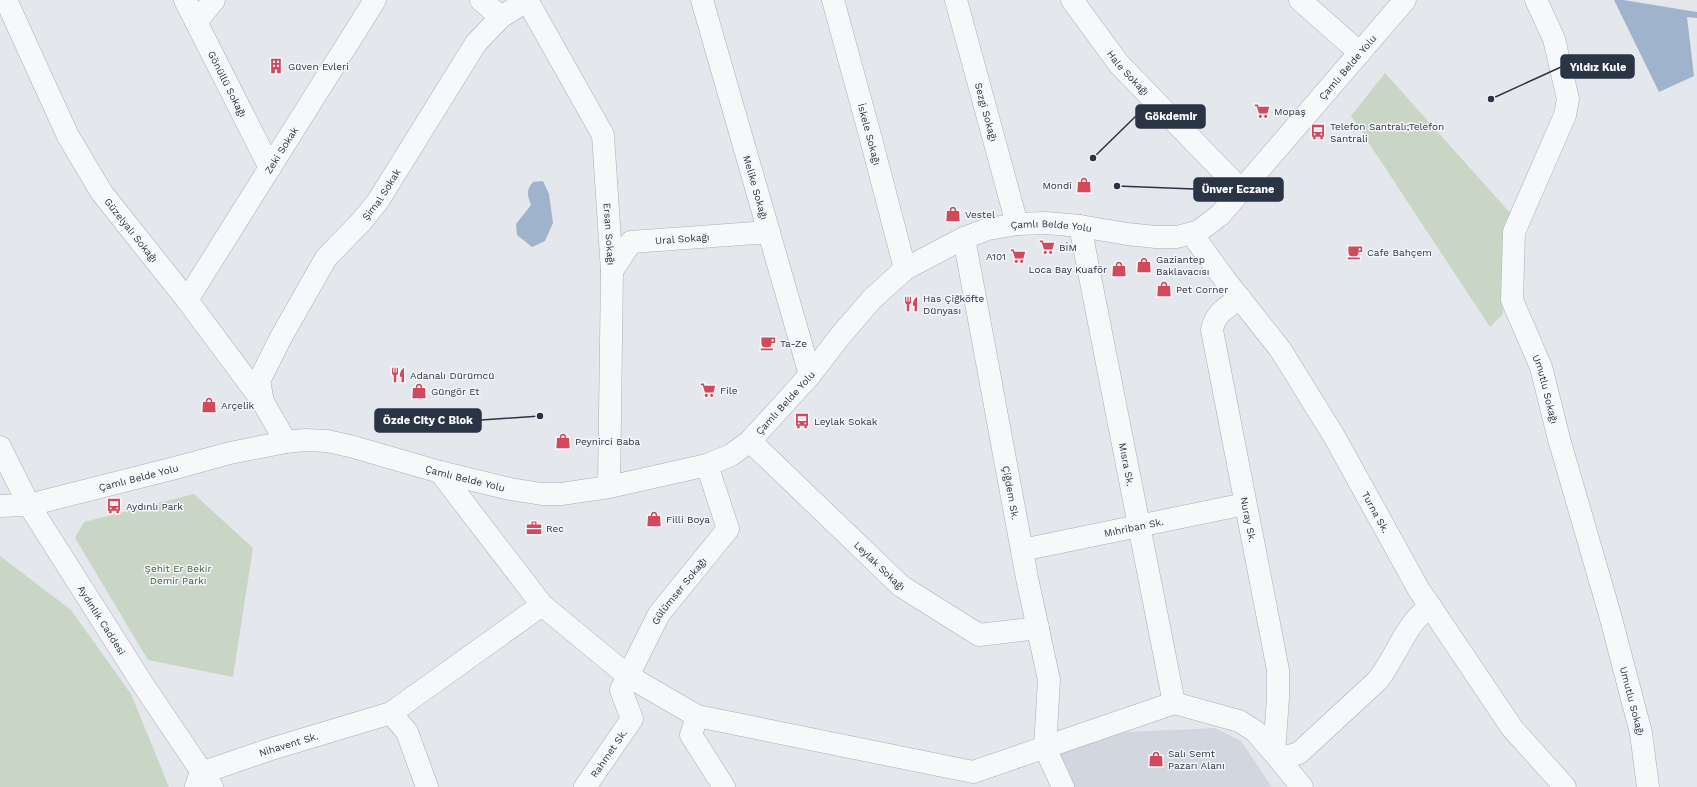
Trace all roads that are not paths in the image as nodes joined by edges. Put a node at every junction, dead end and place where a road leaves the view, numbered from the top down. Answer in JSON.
{"nodes":[{"id":1,"x":6,"y":0,"type":"edge"},
{"id":2,"x":185,"y":0,"type":"edge"},
{"id":3,"x":214,"y":0,"type":"edge"},
{"id":4,"x":375,"y":0,"type":"edge"},
{"id":5,"x":481,"y":0,"type":"edge"},
{"id":6,"x":528,"y":0,"type":"edge"},
{"id":7,"x":702,"y":0,"type":"edge"},
{"id":8,"x":832,"y":0,"type":"edge"},
{"id":9,"x":956,"y":0,"type":"edge"},
{"id":10,"x":1072,"y":0,"type":"edge"},
{"id":11,"x":1300,"y":0,"type":"edge"},
{"id":12,"x":1405,"y":0,"type":"edge"},
{"id":13,"x":1536,"y":0,"type":"edge"},
{"id":14,"x":502,"y":17,"type":"junction"},
{"id":15,"x":196,"y":22,"type":"junction"},
{"id":16,"x":1360,"y":53,"type":"junction"},
{"id":17,"x":270,"y":168,"type":"junction"},
{"id":18,"x":1242,"y":190,"type":"junction"},
{"id":19,"x":1017,"y":224,"type":"junction"},
{"id":20,"x":1080,"y":226,"type":"junction"},
{"id":21,"x":769,"y":232,"type":"junction"},
{"id":22,"x":1192,"y":234,"type":"junction"},
{"id":23,"x":964,"y":238,"type":"junction"},
{"id":24,"x":905,"y":269,"type":"junction"},
{"id":25,"x":612,"y":271,"type":"junction"},
{"id":26,"x":1240,"y":298,"type":"junction"},
{"id":27,"x":187,"y":300,"type":"junction"},
{"id":28,"x":810,"y":375,"type":"junction"},
{"id":29,"x":263,"y":402,"type":"junction"},
{"id":30,"x":750,"y":441,"type":"junction"},
{"id":31,"x":286,"y":442,"type":"junction"},
{"id":32,"x":0,"y":447,"type":"edge"},
{"id":33,"x":707,"y":465,"type":"junction"},
{"id":34,"x":440,"y":472,"type":"junction"},
{"id":35,"x":609,"y":487,"type":"junction"},
{"id":36,"x":29,"y":504,"type":"junction"},
{"id":37,"x":1245,"y":504,"type":"junction"},
{"id":38,"x":0,"y":506,"type":"edge"},
{"id":39,"x":1139,"y":527,"type":"junction"},
{"id":40,"x":1022,"y":550,"type":"junction"},
{"id":41,"x":542,"y":604,"type":"junction"},
{"id":42,"x":1430,"y":606,"type":"junction"},
{"id":43,"x":1038,"y":628,"type":"junction"},
{"id":44,"x":628,"y":676,"type":"junction"},
{"id":45,"x":1174,"y":703,"type":"junction"},
{"id":46,"x":390,"y":713,"type":"junction"},
{"id":47,"x":632,"y":719,"type":"joint"},
{"id":48,"x":694,"y":725,"type":"junction"},
{"id":49,"x":1045,"y":748,"type":"junction"},
{"id":50,"x":1274,"y":753,"type":"junction"},
{"id":51,"x":203,"y":782,"type":"edge"},
{"id":52,"x":427,"y":787,"type":"edge"},
{"id":53,"x":585,"y":787,"type":"edge"},
{"id":54,"x":724,"y":787,"type":"edge"},
{"id":55,"x":1063,"y":787,"type":"edge"},
{"id":56,"x":1302,"y":787,"type":"edge"},
{"id":57,"x":1565,"y":787,"type":"edge"},
{"id":58,"x":1648,"y":787,"type":"edge"}],
"edges":[{"from":1,"to":27,"type":"street","name":"Güzelyalı Sokağı"},
{"from":2,"to":15,"type":"street","name":"Gönüllü Sokağı"},
{"from":3,"to":15,"type":"street"},
{"from":4,"to":17,"type":"street","name":"Zeki Sokak"},
{"from":5,"to":14,"type":"street"},
{"from":6,"to":14,"type":"street","name":"Şimal Sokak"},
{"from":6,"to":25,"type":"street","name":"Ersan Sokağı"},
{"from":7,"to":21,"type":"street","name":"Melike Sokağı"},
{"from":8,"to":24,"type":"street","name":"İskele Sokağı"},
{"from":9,"to":19,"type":"street","name":"Sezgi Sokağı"},
{"from":10,"to":18,"type":"street","name":"Hale Sokağı"},
{"from":11,"to":16,"type":"street"},
{"from":12,"to":16,"type":"street","name":"Çamlı Belde Yolu"},
{"from":13,"to":58,"type":"street","name":"Umutlu Sokağı"},
{"from":14,"to":29,"type":"street","name":"Şimal Sokak"},
{"from":15,"to":17,"type":"street","name":"Gönüllü Sokağı"},
{"from":16,"to":18,"type":"street","name":"Çamlı Belde Yolu"},
{"from":17,"to":27,"type":"street","name":"Zeki Sokak"},
{"from":18,"to":22,"type":"street","name":"Çamlı Belde Yolu"},
{"from":19,"to":20,"type":"street","name":"Çamlı Belde Yolu"},
{"from":19,"to":23,"type":"street","name":"Çamlı Belde Yolu"},
{"from":20,"to":22,"type":"street","name":"Çamlı Belde Yolu"},
{"from":20,"to":39,"type":"street","name":"Mısra Sk."},
{"from":21,"to":25,"type":"street","name":"Ural Sokağı"},
{"from":21,"to":28,"type":"street","name":"Melike Sokağı"},
{"from":22,"to":26,"type":"street","name":"Turna Sk."},
{"from":23,"to":24,"type":"street","name":"Çamlı Belde Yolu"},
{"from":23,"to":40,"type":"street","name":"Çiğdem Sk."},
{"from":24,"to":28,"type":"street","name":"Çamlı Belde Yolu"},
{"from":25,"to":35,"type":"street","name":"Ersan Sokağı"},
{"from":26,"to":37,"type":"street","name":"Nuray Sk."},
{"from":26,"to":42,"type":"street","name":"Turna Sk."},
{"from":27,"to":29,"type":"street","name":"Güzelyalı Sokağı"},
{"from":28,"to":30,"type":"street","name":"Çamlı Belde Yolu"},
{"from":29,"to":31,"type":"street","name":"Güzelyalı Sokağı"},
{"from":30,"to":33,"type":"street","name":"Çamlı Belde Yolu"},
{"from":30,"to":43,"type":"street","name":"Leylak Sokağı"},
{"from":31,"to":34,"type":"street","name":"Çamlı Belde Yolu"},
{"from":31,"to":36,"type":"street","name":"Çamlı Belde Yolu"},
{"from":32,"to":36,"type":"street","name":"Aydınlık Caddesi"},
{"from":33,"to":35,"type":"street","name":"Çamlı Belde Yolu"},
{"from":33,"to":44,"type":"street","name":"Gülümser Sokağı"},
{"from":34,"to":35,"type":"street","name":"Çamlı Belde Yolu"},
{"from":34,"to":41,"type":"street"},
{"from":36,"to":38,"type":"street","name":"Çamlı Belde Yolu"},
{"from":36,"to":51,"type":"street","name":"Aydınlık Caddesi"},
{"from":37,"to":39,"type":"street","name":"Mıhriban Sk."},
{"from":37,"to":50,"type":"street","name":"Nuray Sk."},
{"from":39,"to":40,"type":"street","name":"Mıhriban Sk."},
{"from":39,"to":45,"type":"street","name":"Mısra Sk."},
{"from":40,"to":43,"type":"street","name":"Çiğdem Sk."},
{"from":41,"to":44,"type":"street"},
{"from":41,"to":46,"type":"street","name":"Nihavent Sk."},
{"from":42,"to":50,"type":"street"},
{"from":42,"to":57,"type":"street","name":"Turna Sk."},
{"from":43,"to":49,"type":"street","name":"Çiğdem Sk."},
{"from":44,"to":47,"type":"street","name":"Gülümser Sokağı"},
{"from":44,"to":48,"type":"street"},
{"from":45,"to":49,"type":"street"},
{"from":45,"to":50,"type":"street"},
{"from":46,"to":51,"type":"street","name":"Nihavent Sk."},
{"from":46,"to":52,"type":"street"},
{"from":47,"to":53,"type":"street","name":"Rahmet Sk."},
{"from":48,"to":49,"type":"street"},
{"from":48,"to":54,"type":"street"},
{"from":49,"to":55,"type":"street"},
{"from":50,"to":56,"type":"street"}]}
